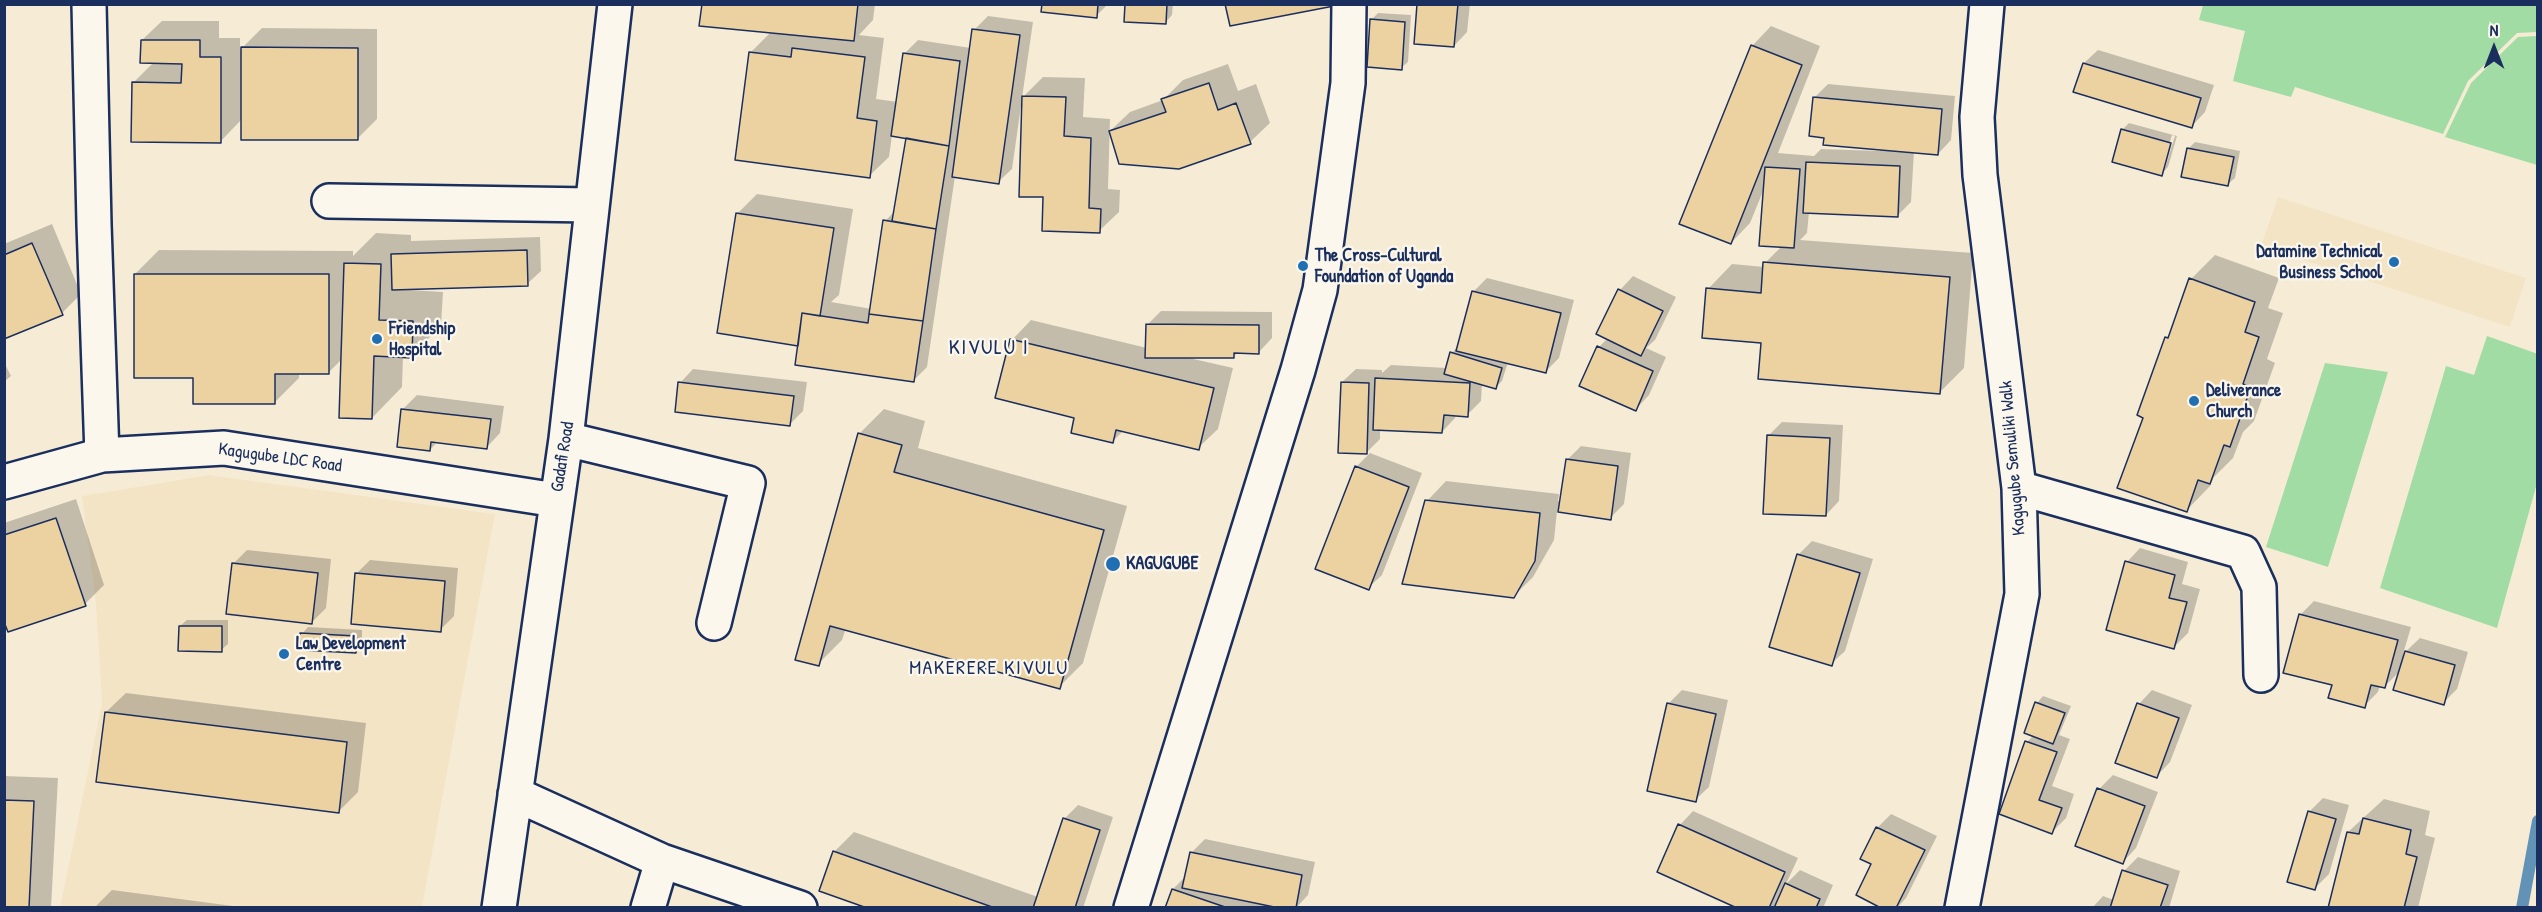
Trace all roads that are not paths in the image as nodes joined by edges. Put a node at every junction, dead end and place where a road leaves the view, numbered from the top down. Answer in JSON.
{"nodes":[{"id":1,"x":89,"y":4,"type":"edge"},
{"id":2,"x":615,"y":4,"type":"edge"},
{"id":3,"x":1349,"y":4,"type":"edge"},
{"id":4,"x":1988,"y":4,"type":"edge"},
{"id":5,"x":329,"y":201,"type":"dead end"},
{"id":6,"x":592,"y":205,"type":"junction"},
{"id":7,"x":566,"y":439,"type":"junction"},
{"id":8,"x":102,"y":455,"type":"junction"},
{"id":9,"x":4,"y":482,"type":"edge"},
{"id":10,"x":2019,"y":488,"type":"junction"},
{"id":11,"x":556,"y":500,"type":"junction"},
{"id":12,"x":714,"y":623,"type":"dead end"},
{"id":13,"x":2262,"y":675,"type":"dead end"},
{"id":14,"x":515,"y":794,"type":"junction"},
{"id":15,"x":662,"y":861,"type":"junction"},
{"id":16,"x":499,"y":908,"type":"edge"},
{"id":17,"x":648,"y":908,"type":"edge"},
{"id":18,"x":800,"y":908,"type":"edge"},
{"id":19,"x":1131,"y":908,"type":"edge"},
{"id":20,"x":1962,"y":908,"type":"edge"}],
"edges":[{"from":1,"to":8,"type":"street"},
{"from":2,"to":6,"type":"street","name":"Gadafi Road"},
{"from":3,"to":19,"type":"street"},
{"from":4,"to":10,"type":"street","name":"Kagugube Semuliki Walk"},
{"from":5,"to":6,"type":"street"},
{"from":6,"to":7,"type":"street","name":"Gadafi Road"},
{"from":7,"to":11,"type":"street","name":"Gadafi Road"},
{"from":7,"to":12,"type":"street"},
{"from":8,"to":9,"type":"street","name":"Kagugube LDC Road"},
{"from":8,"to":11,"type":"street","name":"Kagugube LDC Road"},
{"from":10,"to":13,"type":"street"},
{"from":10,"to":20,"type":"street","name":"Kagugube Semuliki Walk"},
{"from":11,"to":14,"type":"street","name":"Gadafi Road"},
{"from":14,"to":15,"type":"street"},
{"from":14,"to":16,"type":"street","name":"Gadafi Road"},
{"from":15,"to":17,"type":"street"},
{"from":15,"to":18,"type":"street"}]}
